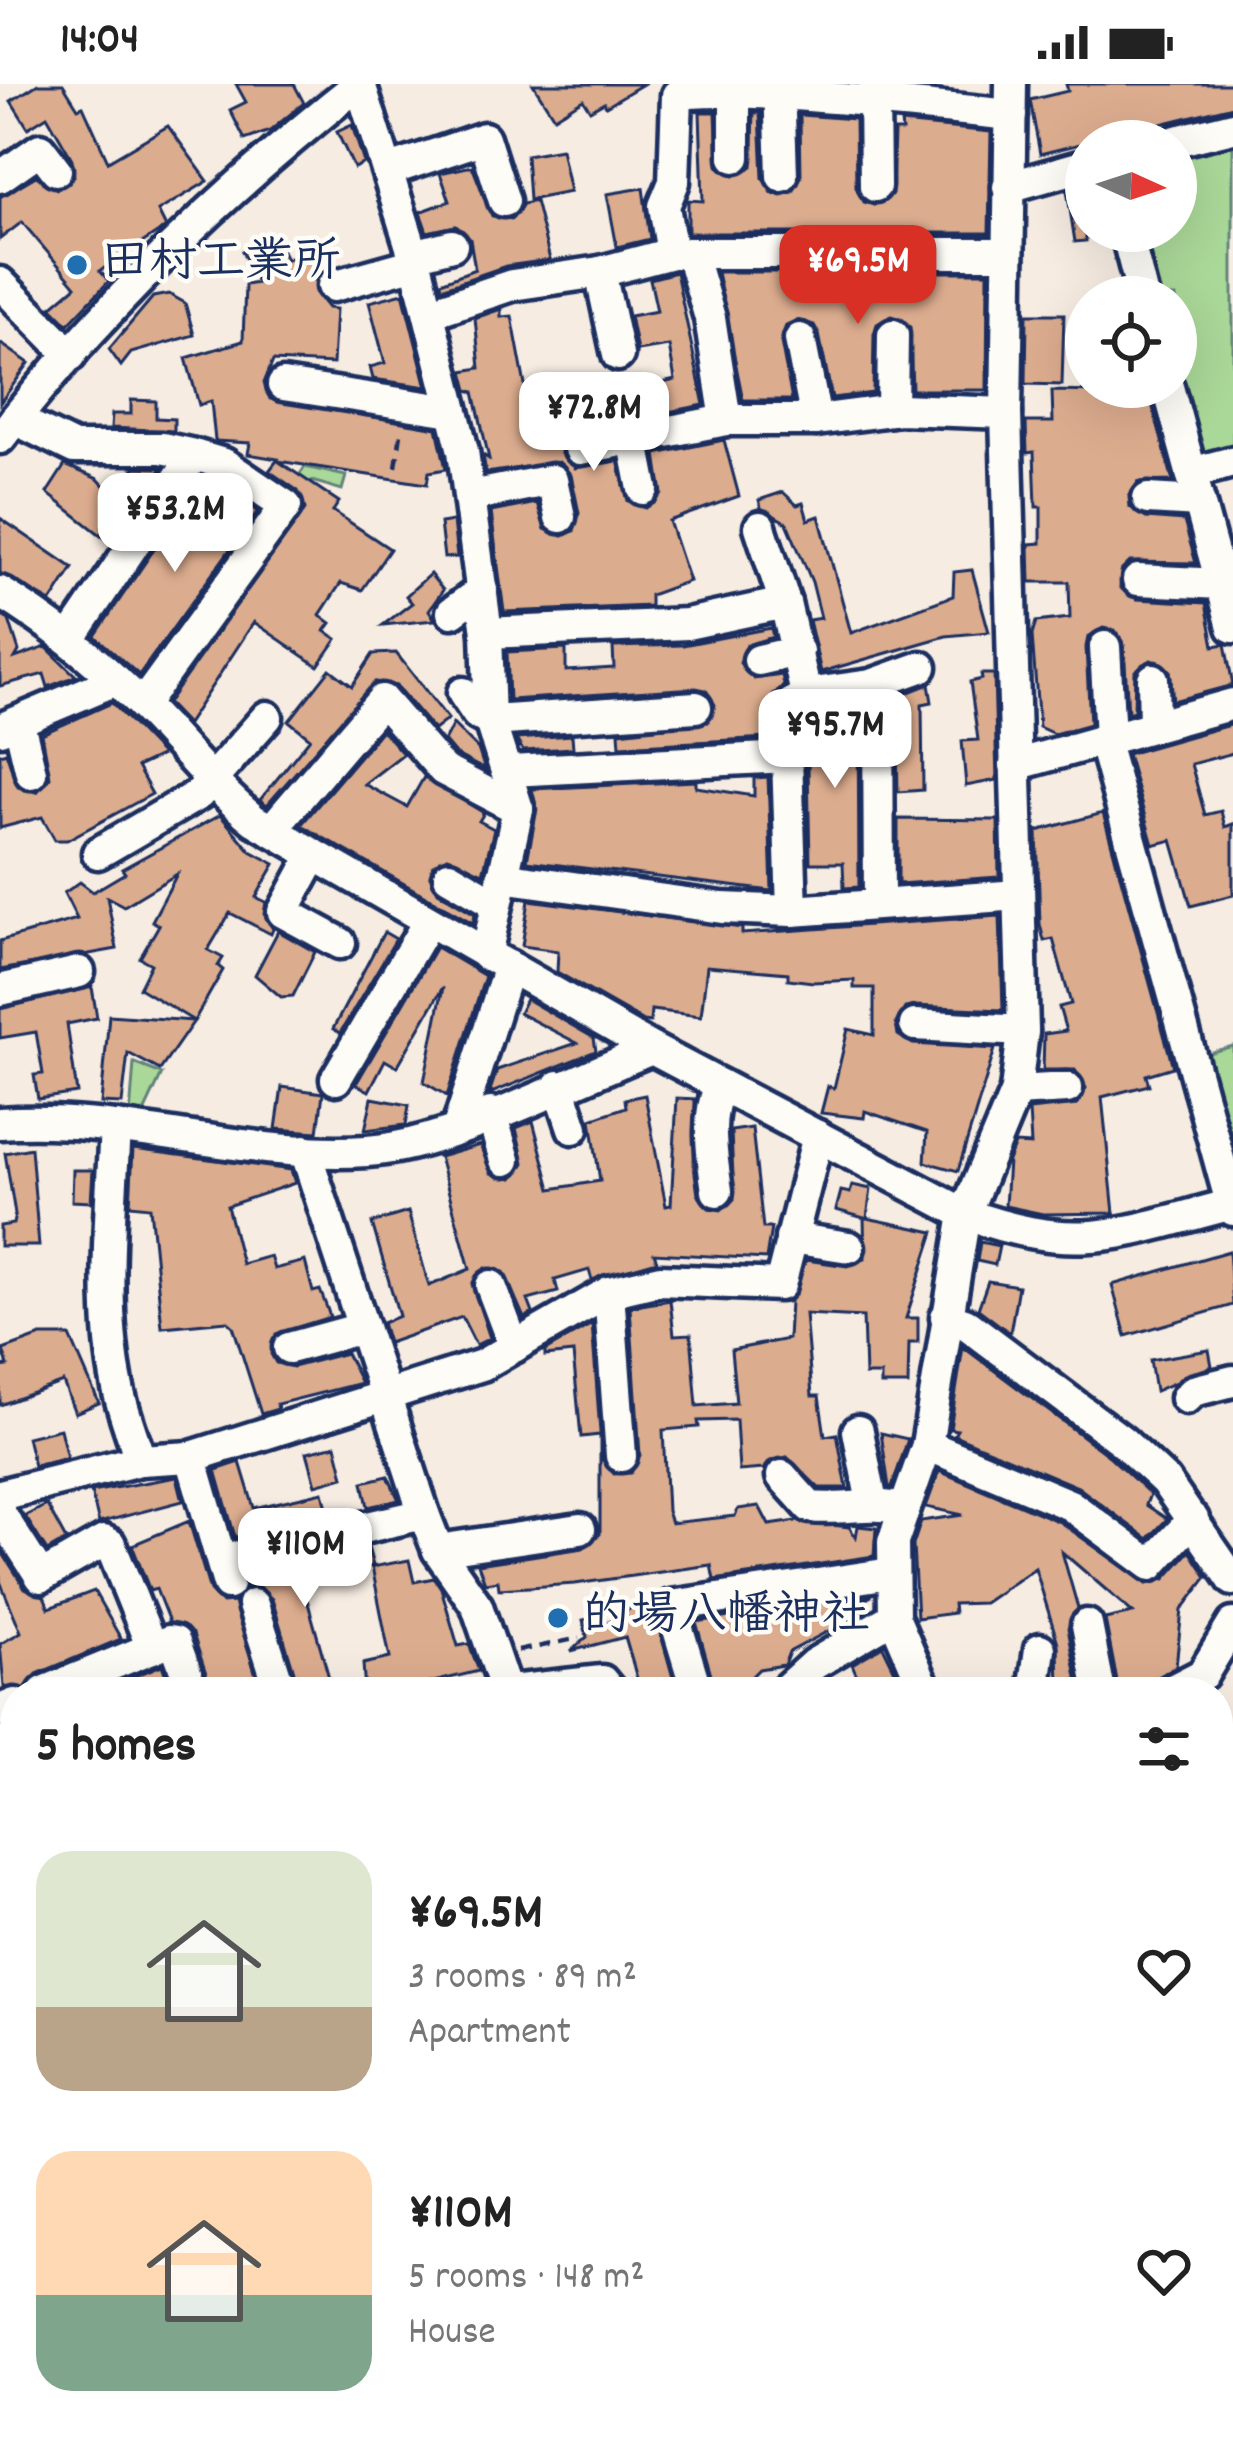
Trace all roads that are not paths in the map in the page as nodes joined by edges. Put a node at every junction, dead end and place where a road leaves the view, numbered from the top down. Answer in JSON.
{"nodes":[{"id":1,"x":359,"y":84,"type":"edge"},
{"id":2,"x":735,"y":84,"type":"edge"},
{"id":3,"x":779,"y":85,"type":"edge"},
{"id":4,"x":684,"y":86,"type":"edge"},
{"id":5,"x":862,"y":90,"type":"edge"},
{"id":6,"x":1011,"y":99,"type":"edge"},
{"id":7,"x":1233,"y":127,"type":"edge"},
{"id":8,"x":1197,"y":136,"type":"edge"},
{"id":9,"x":735,"y":157,"type":"dead end"},
{"id":10,"x":56,"y":170,"type":"dead end"},
{"id":11,"x":390,"y":170,"type":"junction"},
{"id":12,"x":1065,"y":171,"type":"edge"},
{"id":13,"x":782,"y":176,"type":"dead end"},
{"id":14,"x":0,"y":177,"type":"edge"},
{"id":15,"x":875,"y":186,"type":"dead end"},
{"id":16,"x":1008,"y":187,"type":"junction"},
{"id":17,"x":504,"y":201,"type":"dead end"},
{"id":18,"x":452,"y":245,"type":"dead end"},
{"id":19,"x":682,"y":253,"type":"junction"},
{"id":20,"x":1006,"y":253,"type":"junction"},
{"id":21,"x":415,"y":259,"type":"junction"},
{"id":22,"x":599,"y":272,"type":"junction"},
{"id":23,"x":0,"y":283,"type":"edge"},
{"id":24,"x":333,"y":286,"type":"dead end"},
{"id":25,"x":428,"y":314,"type":"junction"},
{"id":26,"x":893,"y":335,"type":"dead end"},
{"id":27,"x":800,"y":339,"type":"dead end"},
{"id":28,"x":618,"y":355,"type":"dead end"},
{"id":29,"x":70,"y":356,"type":"junction"},
{"id":30,"x":283,"y":385,"type":"dead end"},
{"id":31,"x":1174,"y":408,"type":"edge"},
{"id":32,"x":892,"y":410,"type":"junction"},
{"id":33,"x":452,"y":411,"type":"junction"},
{"id":34,"x":1006,"y":412,"type":"junction"},
{"id":35,"x":725,"y":420,"type":"junction"},
{"id":36,"x":816,"y":420,"type":"junction"},
{"id":37,"x":8,"y":428,"type":"edge"},
{"id":38,"x":633,"y":438,"type":"junction"},
{"id":39,"x":580,"y":449,"type":"dead end"},
{"id":40,"x":194,"y":455,"type":"junction"},
{"id":41,"x":1233,"y":462,"type":"edge"},
{"id":42,"x":469,"y":484,"type":"junction"},
{"id":43,"x":1195,"y":488,"type":"junction"},
{"id":44,"x":437,"y":489,"type":"dead end"},
{"id":45,"x":643,"y":489,"type":"dead end"},
{"id":46,"x":1148,"y":499,"type":"dead end"},
{"id":47,"x":560,"y":518,"type":"dead end"},
{"id":48,"x":760,"y":527,"type":"dead end"},
{"id":49,"x":1138,"y":580,"type":"dead end"},
{"id":50,"x":1221,"y":584,"type":"junction"},
{"id":51,"x":482,"y":590,"type":"junction"},
{"id":52,"x":0,"y":592,"type":"edge"},
{"id":53,"x":784,"y":603,"type":"junction"},
{"id":54,"x":452,"y":612,"type":"dead end"},
{"id":55,"x":1224,"y":628,"type":"edge"},
{"id":56,"x":487,"y":633,"type":"junction"},
{"id":57,"x":70,"y":639,"type":"junction"},
{"id":58,"x":1105,"y":647,"type":"dead end"},
{"id":59,"x":798,"y":651,"type":"junction"},
{"id":60,"x":759,"y":660,"type":"dead end"},
{"id":61,"x":921,"y":667,"type":"dead end"},
{"id":62,"x":1153,"y":679,"type":"dead end"},
{"id":63,"x":116,"y":680,"type":"junction"},
{"id":64,"x":871,"y":685,"type":"junction"},
{"id":65,"x":463,"y":693,"type":"dead end"},
{"id":66,"x":806,"y":694,"type":"junction"},
{"id":67,"x":1233,"y":704,"type":"edge"},
{"id":68,"x":142,"y":705,"type":"junction"},
{"id":69,"x":696,"y":707,"type":"dead end"},
{"id":70,"x":267,"y":717,"type":"dead end"},
{"id":71,"x":490,"y":721,"type":"junction"},
{"id":72,"x":1154,"y":725,"type":"junction"},
{"id":73,"x":10,"y":726,"type":"edge"},
{"id":74,"x":1107,"y":738,"type":"junction"},
{"id":75,"x":787,"y":757,"type":"junction"},
{"id":76,"x":1015,"y":765,"type":"junction"},
{"id":77,"x":510,"y":771,"type":"junction"},
{"id":78,"x":31,"y":772,"type":"dead end"},
{"id":79,"x":208,"y":783,"type":"junction"},
{"id":80,"x":518,"y":809,"type":"junction"},
{"id":81,"x":271,"y":830,"type":"junction"},
{"id":82,"x":98,"y":854,"type":"dead end"},
{"id":83,"x":314,"y":855,"type":"junction"},
{"id":84,"x":449,"y":876,"type":"dead end"},
{"id":85,"x":498,"y":889,"type":"junction"},
{"id":86,"x":1018,"y":895,"type":"junction"},
{"id":87,"x":879,"y":904,"type":"junction"},
{"id":88,"x":792,"y":911,"type":"junction"},
{"id":89,"x":428,"y":922,"type":"junction"},
{"id":90,"x":340,"y":943,"type":"dead end"},
{"id":91,"x":497,"y":960,"type":"junction"},
{"id":92,"x":79,"y":972,"type":"dead end"},
{"id":93,"x":0,"y":990,"type":"edge"},
{"id":94,"x":915,"y":1025,"type":"dead end"},
{"id":95,"x":1023,"y":1031,"type":"junction"},
{"id":96,"x":652,"y":1049,"type":"junction"},
{"id":97,"x":336,"y":1079,"type":"dead end"},
{"id":98,"x":720,"y":1085,"type":"junction"},
{"id":99,"x":559,"y":1086,"type":"junction"},
{"id":100,"x":1067,"y":1088,"type":"dead end"},
{"id":101,"x":1016,"y":1091,"type":"junction"},
{"id":102,"x":491,"y":1113,"type":"junction"},
{"id":103,"x":0,"y":1123,"type":"edge"},
{"id":104,"x":115,"y":1127,"type":"junction"},
{"id":105,"x":573,"y":1128,"type":"dead end"},
{"id":106,"x":457,"y":1130,"type":"junction"},
{"id":107,"x":818,"y":1136,"type":"junction"},
{"id":108,"x":305,"y":1150,"type":"junction"},
{"id":109,"x":505,"y":1160,"type":"dead end"},
{"id":110,"x":717,"y":1191,"type":"dead end"},
{"id":111,"x":1232,"y":1206,"type":"edge"},
{"id":112,"x":965,"y":1214,"type":"junction"},
{"id":113,"x":791,"y":1238,"type":"junction"},
{"id":114,"x":849,"y":1247,"type":"dead end"},
{"id":115,"x":491,"y":1286,"type":"dead end"},
{"id":116,"x":609,"y":1292,"type":"junction"},
{"id":117,"x":946,"y":1318,"type":"junction"},
{"id":118,"x":362,"y":1328,"type":"junction"},
{"id":119,"x":514,"y":1347,"type":"junction"},
{"id":120,"x":289,"y":1348,"type":"dead end"},
{"id":121,"x":1233,"y":1382,"type":"edge"},
{"id":122,"x":384,"y":1396,"type":"junction"},
{"id":123,"x":1186,"y":1398,"type":"dead end"},
{"id":124,"x":857,"y":1431,"type":"dead end"},
{"id":125,"x":927,"y":1445,"type":"junction"},
{"id":126,"x":191,"y":1456,"type":"junction"},
{"id":127,"x":621,"y":1456,"type":"dead end"},
{"id":128,"x":140,"y":1460,"type":"junction"},
{"id":129,"x":782,"y":1476,"type":"dead end"},
{"id":130,"x":0,"y":1496,"type":"edge"},
{"id":131,"x":887,"y":1506,"type":"junction"},
{"id":132,"x":0,"y":1513,"type":"edge"},
{"id":133,"x":424,"y":1514,"type":"junction"},
{"id":134,"x":1193,"y":1519,"type":"junction"},
{"id":135,"x":580,"y":1529,"type":"dead end"},
{"id":136,"x":438,"y":1550,"type":"junction"},
{"id":137,"x":891,"y":1573,"type":"junction"},
{"id":138,"x":1233,"y":1580,"type":"edge"},
{"id":139,"x":253,"y":1605,"type":"dead end"},
{"id":140,"x":894,"y":1617,"type":"junction"},
{"id":141,"x":1087,"y":1624,"type":"dead end"},
{"id":142,"x":1233,"y":1624,"type":"edge"},
{"id":143,"x":152,"y":1648,"type":"junction"},
{"id":144,"x":1040,"y":1649,"type":"dead end"},
{"id":145,"x":81,"y":1677,"type":"edge"},
{"id":146,"x":188,"y":1677,"type":"edge"},
{"id":147,"x":276,"y":1677,"type":"edge"},
{"id":148,"x":500,"y":1677,"type":"edge"},
{"id":149,"x":692,"y":1677,"type":"edge"},
{"id":150,"x":800,"y":1677,"type":"edge"},
{"id":151,"x":920,"y":1677,"type":"edge"},
{"id":152,"x":1036,"y":1677,"type":"edge"},
{"id":153,"x":1097,"y":1677,"type":"edge"},
{"id":154,"x":1197,"y":1677,"type":"edge"}],
"edges":[{"from":1,"to":11,"type":"street"},
{"from":1,"to":29,"type":"street"},
{"from":2,"to":3,"type":"street"},
{"from":2,"to":4,"type":"street"},
{"from":2,"to":9,"type":"street"},
{"from":3,"to":5,"type":"street"},
{"from":3,"to":13,"type":"street"},
{"from":4,"to":19,"type":"street"},
{"from":5,"to":6,"type":"street"},
{"from":5,"to":15,"type":"street"},
{"from":6,"to":16,"type":"street"},
{"from":7,"to":8,"type":"street"},
{"from":10,"to":14,"type":"street"},
{"from":11,"to":17,"type":"street"},
{"from":11,"to":21,"type":"street"},
{"from":12,"to":16,"type":"street"},
{"from":16,"to":20,"type":"street"},
{"from":18,"to":21,"type":"street"},
{"from":19,"to":20,"type":"street"},
{"from":19,"to":22,"type":"street"},
{"from":19,"to":35,"type":"street"},
{"from":20,"to":34,"type":"street"},
{"from":21,"to":24,"type":"street"},
{"from":21,"to":25,"type":"street"},
{"from":22,"to":25,"type":"street"},
{"from":22,"to":28,"type":"street"},
{"from":23,"to":29,"type":"street"},
{"from":25,"to":33,"type":"street"},
{"from":26,"to":32,"type":"street"},
{"from":27,"to":36,"type":"street"},
{"from":29,"to":37,"type":"street"},
{"from":30,"to":33,"type":"street"},
{"from":31,"to":43,"type":"street"},
{"from":32,"to":34,"type":"street"},
{"from":32,"to":36,"type":"street"},
{"from":33,"to":42,"type":"street"},
{"from":34,"to":76,"type":"street"},
{"from":35,"to":36,"type":"street"},
{"from":35,"to":38,"type":"street"},
{"from":37,"to":40,"type":"street"},
{"from":38,"to":39,"type":"street"},
{"from":38,"to":45,"type":"street"},
{"from":40,"to":57,"type":"street"},
{"from":40,"to":68,"type":"street"},
{"from":41,"to":43,"type":"street"},
{"from":42,"to":44,"type":"street"},
{"from":42,"to":47,"type":"street"},
{"from":42,"to":51,"type":"street"},
{"from":43,"to":46,"type":"street"},
{"from":43,"to":50,"type":"street"},
{"from":48,"to":53,"type":"street"},
{"from":49,"to":50,"type":"street"},
{"from":50,"to":55,"type":"street"},
{"from":51,"to":54,"type":"street"},
{"from":51,"to":56,"type":"street"},
{"from":52,"to":57,"type":"street"},
{"from":53,"to":56,"type":"street"},
{"from":53,"to":59,"type":"street"},
{"from":56,"to":71,"type":"street"},
{"from":57,"to":63,"type":"street"},
{"from":58,"to":74,"type":"street"},
{"from":59,"to":60,"type":"street"},
{"from":59,"to":66,"type":"street"},
{"from":61,"to":64,"type":"street"},
{"from":62,"to":72,"type":"street"},
{"from":63,"to":68,"type":"street"},
{"from":63,"to":73,"type":"street"},
{"from":64,"to":66,"type":"street"},
{"from":64,"to":87,"type":"street"},
{"from":65,"to":71,"type":"street"},
{"from":66,"to":75,"type":"street"},
{"from":67,"to":72,"type":"street"},
{"from":68,"to":79,"type":"street"},
{"from":69,"to":71,"type":"street"},
{"from":70,"to":79,"type":"street"},
{"from":71,"to":77,"type":"street"},
{"from":72,"to":74,"type":"street"},
{"from":73,"to":78,"type":"street"},
{"from":74,"to":76,"type":"street"},
{"from":74,"to":111,"type":"street"},
{"from":75,"to":77,"type":"street"},
{"from":75,"to":88,"type":"street"},
{"from":76,"to":86,"type":"street"},
{"from":77,"to":80,"type":"street"},
{"from":79,"to":81,"type":"street"},
{"from":79,"to":82,"type":"street"},
{"from":80,"to":81,"type":"street"},
{"from":80,"to":85,"type":"street"},
{"from":81,"to":83,"type":"street"},
{"from":83,"to":89,"type":"street"},
{"from":83,"to":90,"type":"street"},
{"from":84,"to":85,"type":"street"},
{"from":85,"to":88,"type":"street"},
{"from":85,"to":91,"type":"street"},
{"from":86,"to":87,"type":"street"},
{"from":86,"to":95,"type":"street"},
{"from":87,"to":88,"type":"street"},
{"from":89,"to":91,"type":"street"},
{"from":89,"to":97,"type":"street"},
{"from":91,"to":96,"type":"street"},
{"from":91,"to":106,"type":"street"},
{"from":92,"to":93,"type":"street"},
{"from":94,"to":95,"type":"street"},
{"from":95,"to":101,"type":"street"},
{"from":96,"to":98,"type":"street"},
{"from":96,"to":99,"type":"street"},
{"from":98,"to":107,"type":"street"},
{"from":98,"to":110,"type":"street"},
{"from":99,"to":102,"type":"street"},
{"from":99,"to":105,"type":"street"},
{"from":100,"to":101,"type":"street"},
{"from":101,"to":112,"type":"street"},
{"from":102,"to":106,"type":"street"},
{"from":102,"to":109,"type":"street"},
{"from":103,"to":104,"type":"street"},
{"from":104,"to":108,"type":"street"},
{"from":104,"to":128,"type":"street"},
{"from":106,"to":108,"type":"street"},
{"from":107,"to":112,"type":"street"},
{"from":107,"to":113,"type":"street"},
{"from":108,"to":118,"type":"street"},
{"from":111,"to":112,"type":"street"},
{"from":112,"to":117,"type":"street"},
{"from":113,"to":114,"type":"street"},
{"from":113,"to":116,"type":"street"},
{"from":115,"to":119,"type":"street"},
{"from":116,"to":119,"type":"street"},
{"from":116,"to":127,"type":"street"},
{"from":117,"to":125,"type":"street"},
{"from":117,"to":134,"type":"street"},
{"from":118,"to":120,"type":"street"},
{"from":118,"to":122,"type":"street"},
{"from":119,"to":122,"type":"street"},
{"from":121,"to":123,"type":"street"},
{"from":122,"to":126,"type":"street"},
{"from":122,"to":133,"type":"street"},
{"from":124,"to":131,"type":"street"},
{"from":125,"to":131,"type":"street"},
{"from":125,"to":134,"type":"street"},
{"from":126,"to":128,"type":"street"},
{"from":126,"to":133,"type":"street"},
{"from":128,"to":130,"type":"street"},
{"from":129,"to":131,"type":"street"},
{"from":131,"to":137,"type":"street"},
{"from":132,"to":143,"type":"street"},
{"from":133,"to":136,"type":"street"},
{"from":134,"to":138,"type":"street"},
{"from":135,"to":136,"type":"street"},
{"from":136,"to":148,"type":"street"},
{"from":137,"to":140,"type":"street"},
{"from":137,"to":149,"type":"street"},
{"from":139,"to":147,"type":"street"},
{"from":140,"to":150,"type":"street"},
{"from":140,"to":151,"type":"street"},
{"from":141,"to":153,"type":"street"},
{"from":142,"to":154,"type":"street"},
{"from":143,"to":145,"type":"street"},
{"from":143,"to":146,"type":"street"},
{"from":144,"to":152,"type":"street"}]}
